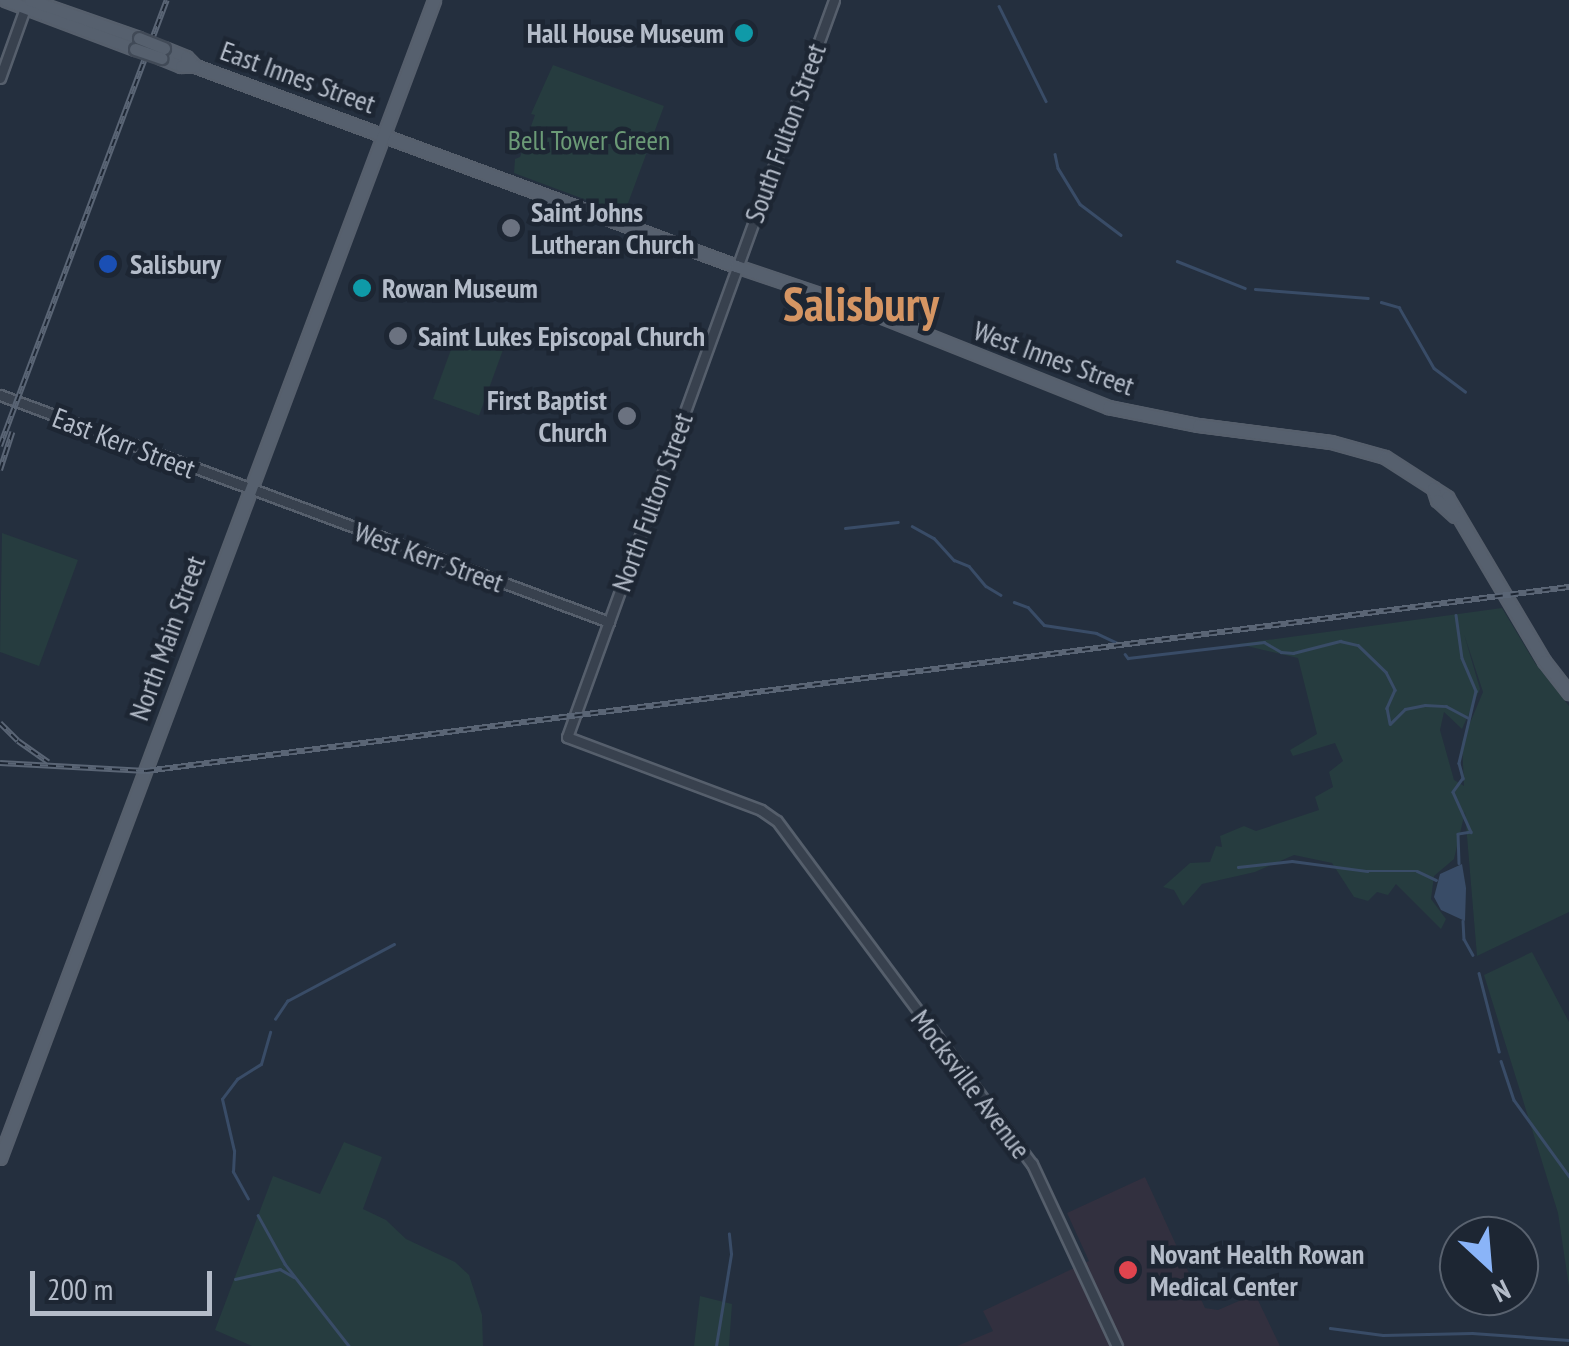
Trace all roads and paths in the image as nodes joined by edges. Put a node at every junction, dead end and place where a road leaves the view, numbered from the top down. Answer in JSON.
{"nodes":[{"id":1,"x":5,"y":0,"type":"edge"},
{"id":2,"x":434,"y":0,"type":"edge"},
{"id":3,"x":834,"y":0,"type":"edge"},
{"id":4,"x":28,"y":3,"type":"edge"},
{"id":5,"x":0,"y":78,"type":"edge"},
{"id":6,"x":383,"y":136,"type":"junction"},
{"id":7,"x":736,"y":266,"type":"junction"},
{"id":8,"x":0,"y":395,"type":"edge"},
{"id":9,"x":249,"y":490,"type":"junction"},
{"id":10,"x":609,"y":622,"type":"junction"},
{"id":11,"x":1569,"y":693,"type":"edge"},
{"id":12,"x":566,"y":737,"type":"joint"},
{"id":13,"x":0,"y":1158,"type":"edge"},
{"id":14,"x":1117,"y":1346,"type":"edge"}],
"edges":[{"from":1,"to":4,"type":"main road","name":"East Innes Street"},
{"from":2,"to":6,"type":"main road","name":"North Main Street"},
{"from":3,"to":7,"type":"street","name":"South Fulton Street"},
{"from":4,"to":5,"type":"street"},
{"from":4,"to":6,"type":"main road","name":"East Innes Street","bridge":true},
{"from":6,"to":7,"type":"main road","name":"West Innes Street"},
{"from":6,"to":9,"type":"main road","name":"North Main Street"},
{"from":7,"to":10,"type":"street","name":"North Fulton Street"},
{"from":7,"to":11,"type":"main road","name":"West Innes Street"},
{"from":8,"to":9,"type":"street","name":"East Kerr Street"},
{"from":9,"to":10,"type":"street","name":"West Kerr Street"},
{"from":9,"to":13,"type":"main road","name":"North Main Street"},
{"from":10,"to":12,"type":"street","name":"North Fulton Street"},
{"from":12,"to":14,"type":"street","name":"Mocksville Avenue"}]}
